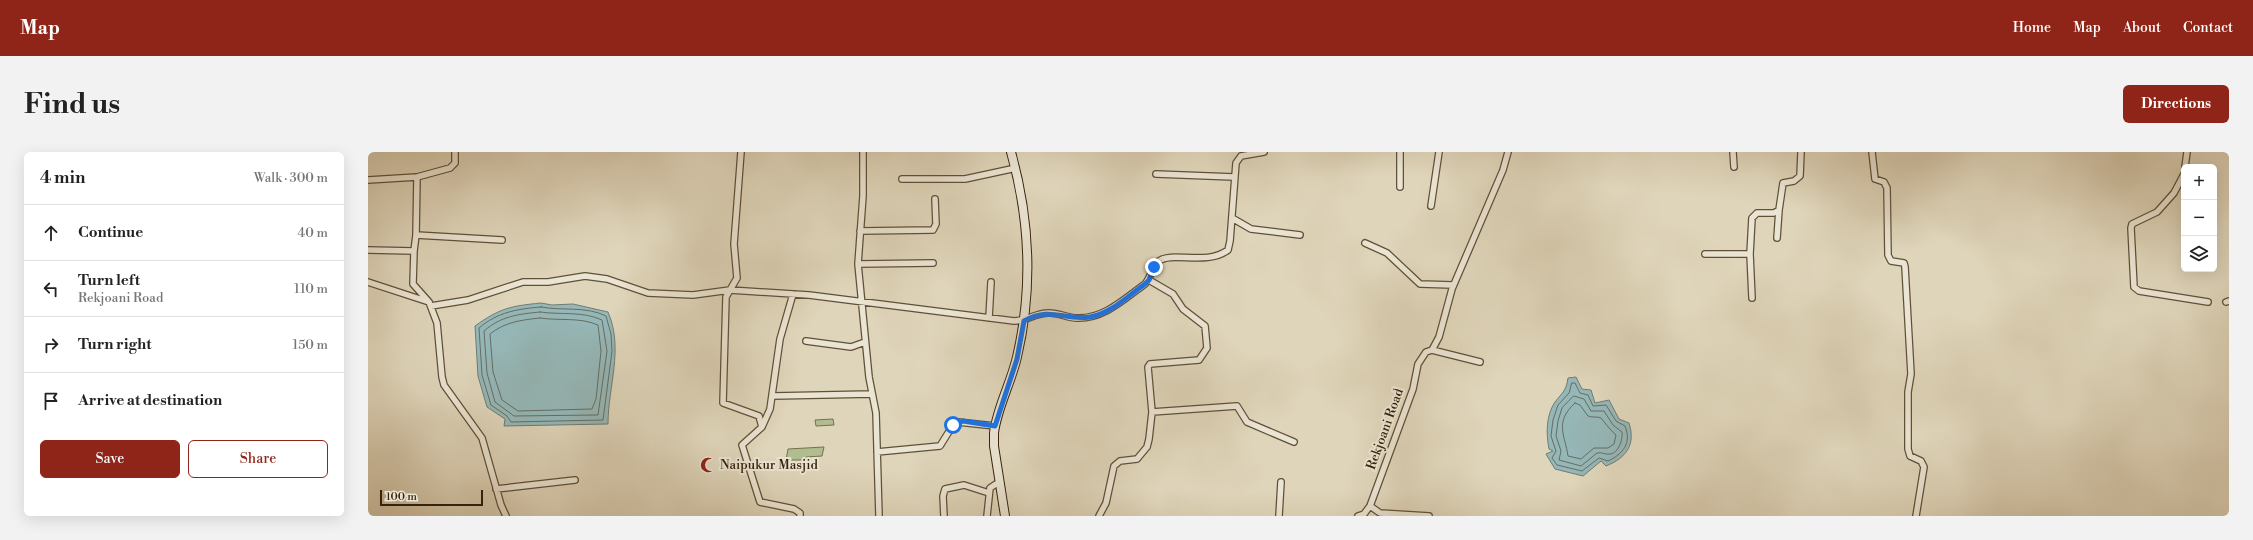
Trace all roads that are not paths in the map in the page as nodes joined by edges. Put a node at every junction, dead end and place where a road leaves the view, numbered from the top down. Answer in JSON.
{"nodes":[{"id":1,"x":455,"y":152,"type":"edge"},
{"id":2,"x":741,"y":152,"type":"edge"},
{"id":3,"x":863,"y":152,"type":"edge"},
{"id":4,"x":1011,"y":152,"type":"edge"},
{"id":5,"x":1264,"y":152,"type":"edge"},
{"id":6,"x":1400,"y":152,"type":"edge"},
{"id":7,"x":1439,"y":152,"type":"edge"},
{"id":8,"x":1508,"y":152,"type":"edge"},
{"id":9,"x":1734,"y":152,"type":"edge"},
{"id":10,"x":1801,"y":152,"type":"edge"},
{"id":11,"x":1872,"y":152,"type":"edge"},
{"id":12,"x":2186,"y":152,"type":"edge"},
{"id":13,"x":2185,"y":164,"type":"edge"},
{"id":14,"x":1734,"y":166,"type":"dead end"},
{"id":15,"x":1016,"y":168,"type":"junction"},
{"id":16,"x":1156,"y":174,"type":"dead end"},
{"id":17,"x":417,"y":177,"type":"junction"},
{"id":18,"x":1234,"y":177,"type":"junction"},
{"id":19,"x":902,"y":179,"type":"dead end"},
{"id":20,"x":2181,"y":179,"type":"edge"},
{"id":21,"x":368,"y":180,"type":"edge"},
{"id":22,"x":1400,"y":187,"type":"dead end"},
{"id":23,"x":935,"y":199,"type":"dead end"},
{"id":24,"x":1431,"y":206,"type":"dead end"},
{"id":25,"x":1779,"y":210,"type":"junction"},
{"id":26,"x":1232,"y":218,"type":"junction"},
{"id":27,"x":860,"y":231,"type":"junction"},
{"id":28,"x":416,"y":235,"type":"junction"},
{"id":29,"x":1300,"y":235,"type":"dead end"},
{"id":30,"x":1777,"y":238,"type":"dead end"},
{"id":31,"x":502,"y":240,"type":"dead end"},
{"id":32,"x":1365,"y":242,"type":"dead end"},
{"id":33,"x":368,"y":250,"type":"edge"},
{"id":34,"x":414,"y":252,"type":"junction"},
{"id":35,"x":1705,"y":254,"type":"dead end"},
{"id":36,"x":1750,"y":254,"type":"junction"},
{"id":37,"x":933,"y":262,"type":"dead end"},
{"id":38,"x":858,"y":264,"type":"junction"},
{"id":39,"x":1149,"y":280,"type":"junction"},
{"id":40,"x":368,"y":282,"type":"edge"},
{"id":41,"x":991,"y":282,"type":"dead end"},
{"id":42,"x":1453,"y":285,"type":"junction"},
{"id":43,"x":730,"y":290,"type":"junction"},
{"id":44,"x":793,"y":294,"type":"junction"},
{"id":45,"x":1752,"y":298,"type":"dead end"},
{"id":46,"x":861,"y":302,"type":"junction"},
{"id":47,"x":2208,"y":302,"type":"dead end"},
{"id":48,"x":430,"y":304,"type":"junction"},
{"id":49,"x":989,"y":318,"type":"junction"},
{"id":50,"x":1024,"y":321,"type":"junction"},
{"id":51,"x":806,"y":341,"type":"dead end"},
{"id":52,"x":865,"y":342,"type":"junction"},
{"id":53,"x":1432,"y":350,"type":"junction"},
{"id":54,"x":1480,"y":362,"type":"dead end"},
{"id":55,"x":872,"y":394,"type":"junction"},
{"id":56,"x":773,"y":396,"type":"junction"},
{"id":57,"x":1152,"y":412,"type":"junction"},
{"id":58,"x":995,"y":426,"type":"junction"},
{"id":59,"x":762,"y":427,"type":"junction"},
{"id":60,"x":1294,"y":442,"type":"dead end"},
{"id":61,"x":877,"y":452,"type":"junction"},
{"id":62,"x":575,"y":480,"type":"dead end"},
{"id":63,"x":1281,"y":482,"type":"dead end"},
{"id":64,"x":1001,"y":485,"type":"junction"},
{"id":65,"x":496,"y":489,"type":"junction"},
{"id":66,"x":989,"y":493,"type":"junction"},
{"id":67,"x":1370,"y":506,"type":"junction"},
{"id":68,"x":506,"y":516,"type":"edge"},
{"id":69,"x":800,"y":516,"type":"edge"},
{"id":70,"x":879,"y":516,"type":"edge"},
{"id":71,"x":944,"y":516,"type":"edge"},
{"id":72,"x":987,"y":516,"type":"edge"},
{"id":73,"x":1005,"y":516,"type":"edge"},
{"id":74,"x":1099,"y":516,"type":"edge"},
{"id":75,"x":1279,"y":516,"type":"edge"},
{"id":76,"x":1358,"y":516,"type":"edge"},
{"id":77,"x":1429,"y":516,"type":"edge"},
{"id":78,"x":1916,"y":516,"type":"edge"}],
"edges":[{"from":1,"to":17,"type":"street"},
{"from":2,"to":43,"type":"street"},
{"from":3,"to":27,"type":"street"},
{"from":4,"to":15,"type":"street"},
{"from":5,"to":18,"type":"street"},
{"from":6,"to":22,"type":"street"},
{"from":7,"to":24,"type":"street"},
{"from":8,"to":42,"type":"street"},
{"from":9,"to":14,"type":"street"},
{"from":10,"to":25,"type":"street"},
{"from":11,"to":78,"type":"street"},
{"from":12,"to":13,"type":"street"},
{"from":15,"to":19,"type":"street"},
{"from":15,"to":50,"type":"street"},
{"from":16,"to":18,"type":"street"},
{"from":17,"to":21,"type":"street"},
{"from":17,"to":28,"type":"street"},
{"from":18,"to":26,"type":"street"},
{"from":20,"to":47,"type":"street"},
{"from":23,"to":27,"type":"street"},
{"from":25,"to":30,"type":"street"},
{"from":25,"to":36,"type":"street"},
{"from":26,"to":29,"type":"street"},
{"from":26,"to":39,"type":"street"},
{"from":27,"to":38,"type":"street"},
{"from":28,"to":31,"type":"street"},
{"from":28,"to":34,"type":"street"},
{"from":32,"to":42,"type":"street"},
{"from":33,"to":34,"type":"street"},
{"from":34,"to":48,"type":"street"},
{"from":35,"to":36,"type":"street"},
{"from":36,"to":45,"type":"street"},
{"from":37,"to":38,"type":"street"},
{"from":38,"to":46,"type":"street"},
{"from":39,"to":50,"type":"street"},
{"from":39,"to":57,"type":"street"},
{"from":40,"to":48,"type":"street"},
{"from":41,"to":49,"type":"street"},
{"from":42,"to":53,"type":"street"},
{"from":43,"to":44,"type":"street"},
{"from":43,"to":48,"type":"street"},
{"from":43,"to":59,"type":"street"},
{"from":44,"to":46,"type":"street"},
{"from":44,"to":56,"type":"street"},
{"from":46,"to":49,"type":"street"},
{"from":46,"to":52,"type":"street"},
{"from":48,"to":65,"type":"street"},
{"from":49,"to":50,"type":"street"},
{"from":50,"to":58,"type":"street"},
{"from":51,"to":52,"type":"street"},
{"from":52,"to":55,"type":"street"},
{"from":53,"to":54,"type":"street"},
{"from":53,"to":67,"type":"street","name":"Rekjoani Road"},
{"from":55,"to":56,"type":"street"},
{"from":55,"to":61,"type":"street"},
{"from":56,"to":59,"type":"street"},
{"from":57,"to":60,"type":"street"},
{"from":57,"to":74,"type":"street"},
{"from":58,"to":61,"type":"street"},
{"from":58,"to":64,"type":"street"},
{"from":59,"to":69,"type":"street"},
{"from":61,"to":70,"type":"street"},
{"from":62,"to":65,"type":"street"},
{"from":63,"to":75,"type":"street"},
{"from":64,"to":66,"type":"street"},
{"from":64,"to":73,"type":"street"},
{"from":65,"to":68,"type":"street"},
{"from":66,"to":71,"type":"street"},
{"from":66,"to":72,"type":"street"},
{"from":67,"to":76,"type":"street"},
{"from":67,"to":77,"type":"street"}]}
